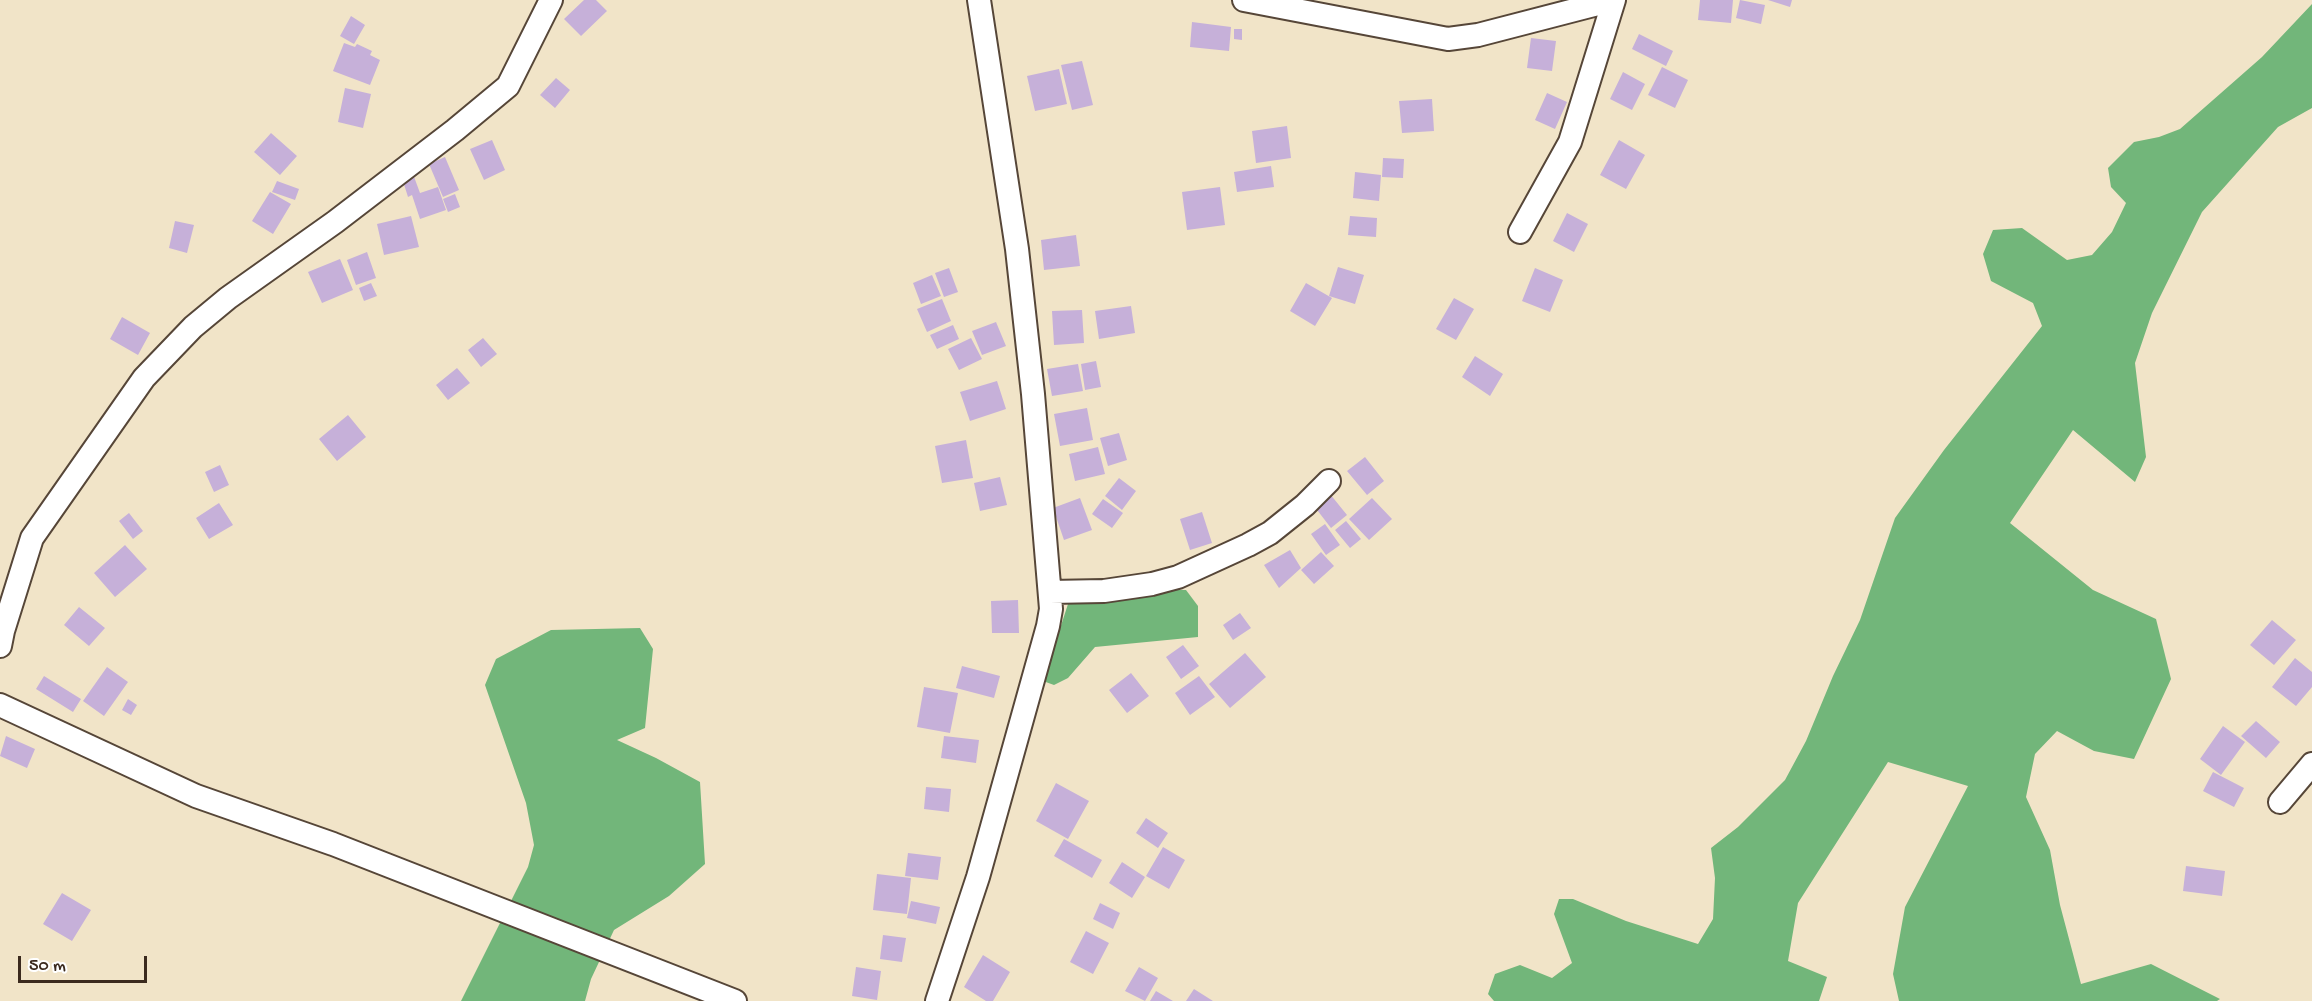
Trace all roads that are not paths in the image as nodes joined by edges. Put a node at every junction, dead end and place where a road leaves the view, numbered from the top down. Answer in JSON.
{"nodes":[{"id":1,"x":551,"y":0,"type":"edge"},
{"id":2,"x":979,"y":0,"type":"edge"},
{"id":3,"x":1244,"y":0,"type":"edge"},
{"id":4,"x":1614,"y":0,"type":"edge"},
{"id":5,"x":1520,"y":232,"type":"dead end"},
{"id":6,"x":1329,"y":481,"type":"dead end"},
{"id":7,"x":1050,"y":592,"type":"junction"},
{"id":8,"x":1,"y":636,"type":"edge"},
{"id":9,"x":0,"y":705,"type":"edge"},
{"id":10,"x":2312,"y":764,"type":"edge"},
{"id":11,"x":2280,"y":802,"type":"dead end"},
{"id":12,"x":735,"y":1001,"type":"edge"},
{"id":13,"x":937,"y":1001,"type":"edge"}],
"edges":[{"from":1,"to":8,"type":"street"},
{"from":2,"to":7,"type":"street"},
{"from":3,"to":4,"type":"street"},
{"from":4,"to":5,"type":"street"},
{"from":6,"to":7,"type":"street"},
{"from":7,"to":13,"type":"street"},
{"from":9,"to":12,"type":"street"},
{"from":10,"to":11,"type":"street"}]}
